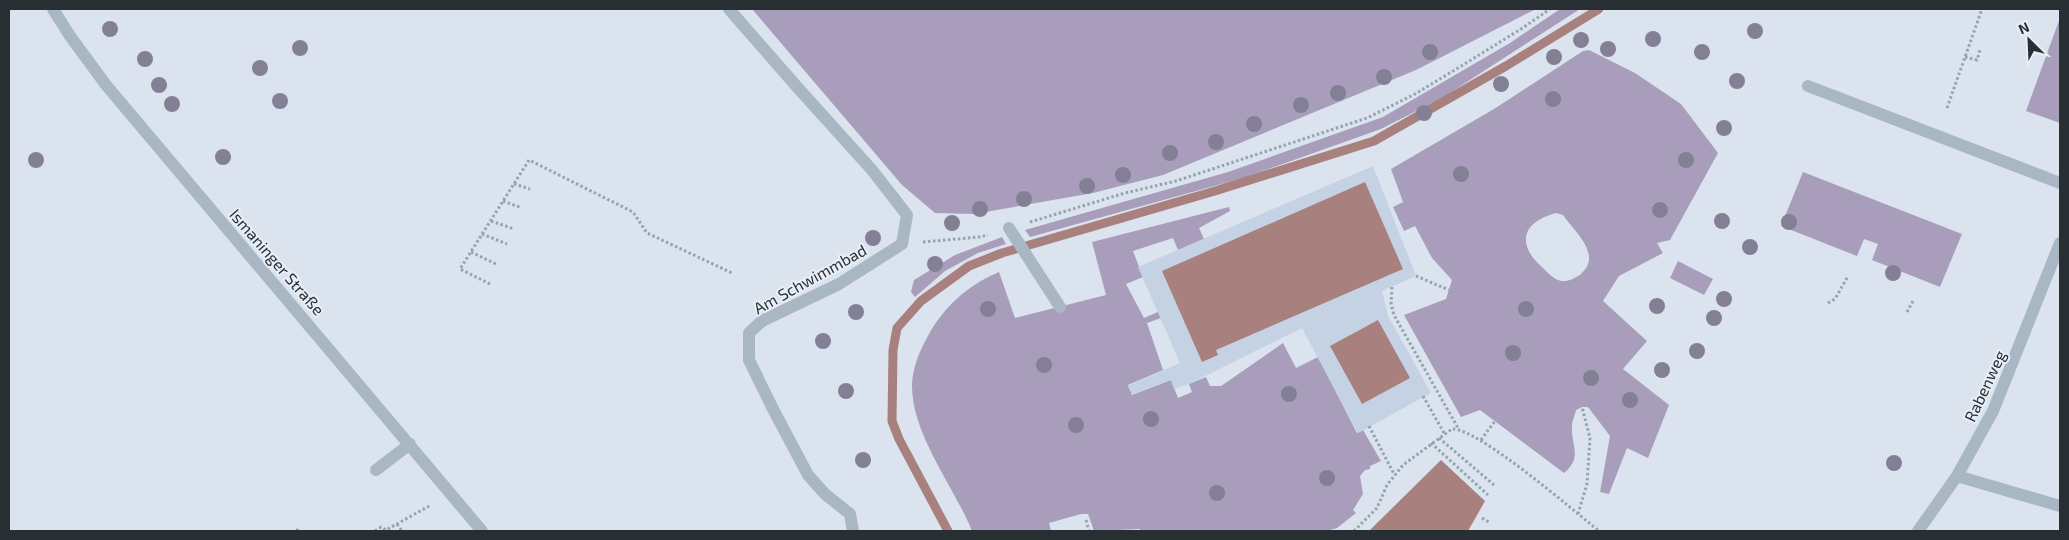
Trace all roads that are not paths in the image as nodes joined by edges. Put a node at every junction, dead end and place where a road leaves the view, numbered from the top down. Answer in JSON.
{"nodes":[{"id":1,"x":53,"y":9,"type":"edge"},
{"id":2,"x":729,"y":9,"type":"edge"},
{"id":3,"x":1808,"y":86,"type":"dead end"},
{"id":4,"x":2060,"y":183,"type":"edge"},
{"id":5,"x":1010,"y":231,"type":"road end"},
{"id":6,"x":2060,"y":243,"type":"edge"},
{"id":7,"x":1060,"y":307,"type":"dead end"},
{"id":8,"x":410,"y":444,"type":"junction"},
{"id":9,"x":376,"y":470,"type":"dead end"},
{"id":10,"x":1957,"y":476,"type":"junction"},
{"id":11,"x":2060,"y":506,"type":"edge"},
{"id":12,"x":482,"y":531,"type":"edge"},
{"id":13,"x":853,"y":531,"type":"edge"},
{"id":14,"x":1918,"y":531,"type":"edge"}],
"edges":[{"from":1,"to":8,"type":"street","name":"Ismaninger Straße"},
{"from":2,"to":13,"type":"street","name":"Am Schwimmbad"},
{"from":3,"to":4,"type":"street"},
{"from":5,"to":7,"type":"street"},
{"from":6,"to":10,"type":"street","name":"Rabenweg"},
{"from":8,"to":9,"type":"street"},
{"from":8,"to":12,"type":"street","name":"Ismaninger Straße"},
{"from":10,"to":11,"type":"street"},
{"from":10,"to":14,"type":"street","name":"Rabenweg"}]}
